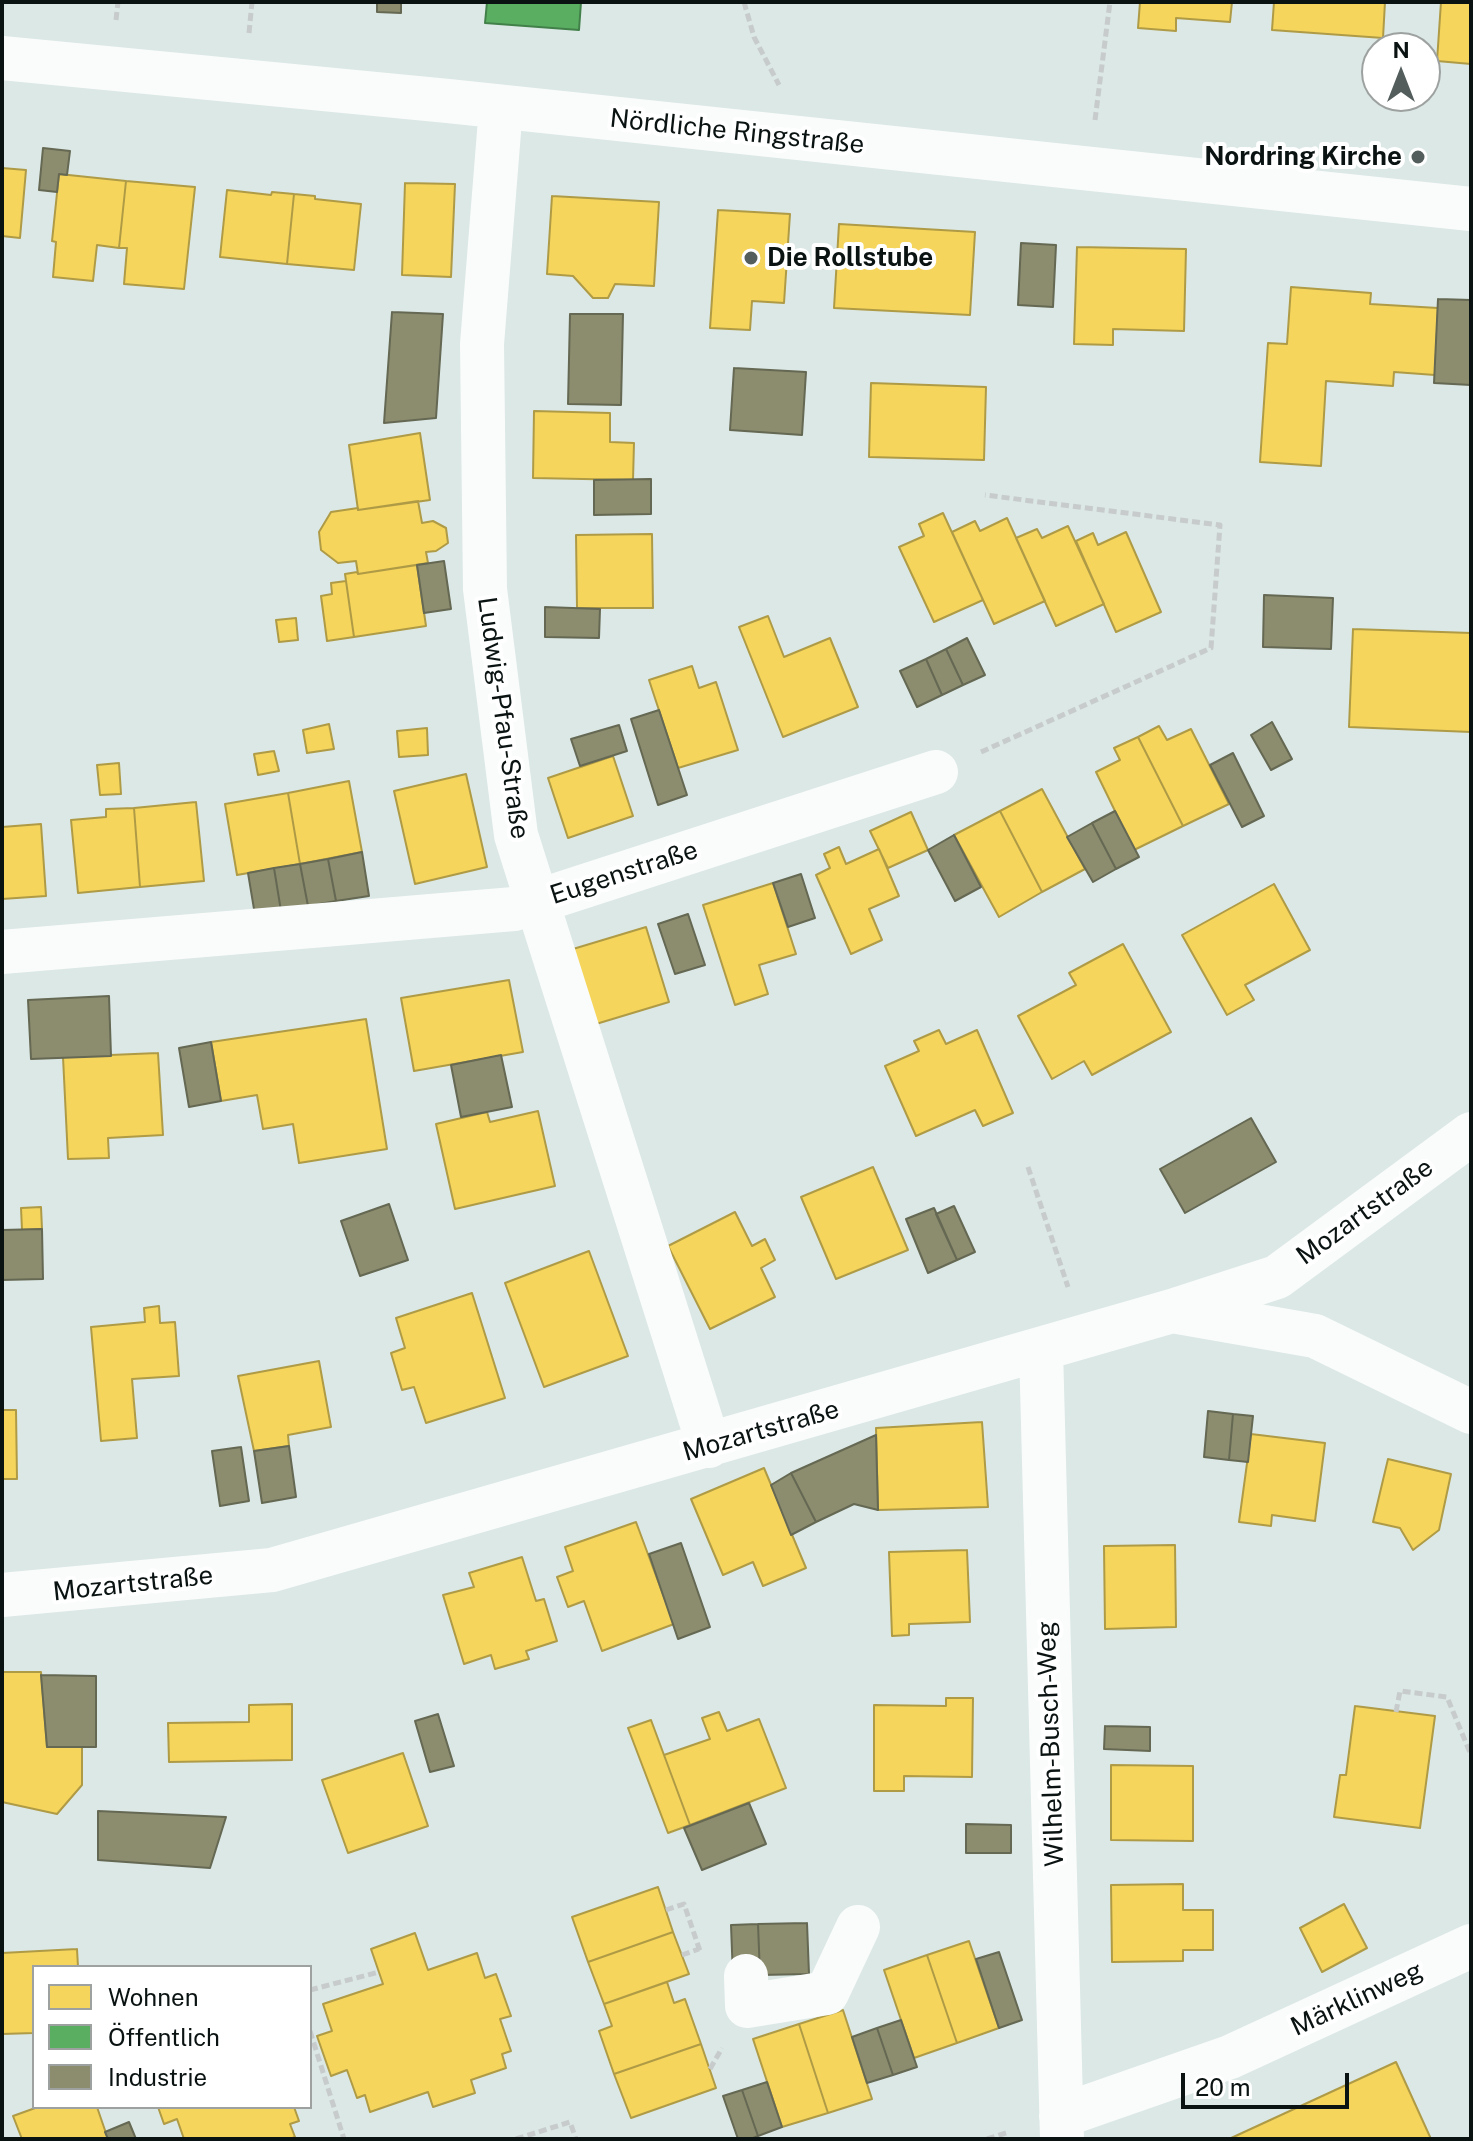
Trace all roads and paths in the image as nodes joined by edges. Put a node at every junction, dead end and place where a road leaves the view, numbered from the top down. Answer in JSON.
{"nodes":[{"id":1,"x":744,"y":2,"type":"edge"},
{"id":2,"x":1110,"y":2,"type":"edge"},
{"id":3,"x":2,"y":58,"type":"edge"},
{"id":4,"x":501,"y":107,"type":"junction"},
{"id":5,"x":807,"y":139,"type":"junction"},
{"id":6,"x":1087,"y":168,"type":"junction"},
{"id":7,"x":1471,"y":209,"type":"edge"},
{"id":8,"x":985,"y":495,"type":"dead end"},
{"id":9,"x":936,"y":772,"type":"joint"},
{"id":10,"x":536,"y":901,"type":"junction"},
{"id":11,"x":2,"y":952,"type":"edge"},
{"id":12,"x":1471,"y":1134,"type":"edge"},
{"id":13,"x":1028,"y":1167,"type":"dead end"},
{"id":14,"x":1172,"y":1311,"type":"junction"},
{"id":15,"x":1084,"y":1337,"type":"junction"},
{"id":16,"x":1041,"y":1349,"type":"junction"},
{"id":17,"x":1471,"y":1412,"type":"edge"},
{"id":18,"x":709,"y":1446,"type":"junction"},
{"id":19,"x":2,"y":1595,"type":"edge"},
{"id":20,"x":1396,"y":1712,"type":"dead end"},
{"id":21,"x":1471,"y":1755,"type":"edge"},
{"id":22,"x":858,"y":1927,"type":"dead end"},
{"id":23,"x":1471,"y":1946,"type":"edge"},
{"id":24,"x":699,"y":1949,"type":"dead end"},
{"id":25,"x":682,"y":1955,"type":"dead end"},
{"id":26,"x":379,"y":1972,"type":"dead end"},
{"id":27,"x":746,"y":1976,"type":"dead end"},
{"id":28,"x":312,"y":1989,"type":"edge"},
{"id":29,"x":312,"y":2037,"type":"edge"},
{"id":30,"x":1062,"y":2127,"type":"edge"},
{"id":31,"x":344,"y":2139,"type":"edge"},
{"id":32,"x":516,"y":2139,"type":"edge"},
{"id":33,"x":576,"y":2139,"type":"edge"}],
"edges":[{"from":1,"to":5,"type":"path"},
{"from":2,"to":6,"type":"path"},
{"from":3,"to":4,"type":"street","name":"Nördliche Ringstraße"},
{"from":4,"to":5,"type":"street","name":"Nördliche Ringstraße"},
{"from":4,"to":10,"type":"street","name":"Ludwig-Pfau-Straße"},
{"from":5,"to":6,"type":"street","name":"Nördliche Ringstraße"},
{"from":6,"to":7,"type":"street","name":"Nördliche Ringstraße"},
{"from":8,"to":9,"type":"path"},
{"from":9,"to":10,"type":"street","name":"Eugenstraße"},
{"from":10,"to":11,"type":"street","name":"Eugenstraße"},
{"from":10,"to":18,"type":"street","name":"Ludwig-Pfau-Straße"},
{"from":12,"to":14,"type":"street","name":"Mozartstraße"},
{"from":13,"to":15,"type":"path"},
{"from":14,"to":15,"type":"street","name":"Mozartstraße"},
{"from":14,"to":17,"type":"street"},
{"from":15,"to":16,"type":"street","name":"Mozartstraße"},
{"from":16,"to":18,"type":"street","name":"Mozartstraße"},
{"from":16,"to":30,"type":"street","name":"Wilhelm-Busch-Weg"},
{"from":18,"to":19,"type":"street","name":"Mozartstraße"},
{"from":20,"to":21,"type":"path"},
{"from":22,"to":27,"type":"street"},
{"from":23,"to":30,"type":"street","name":"Märklinweg"},
{"from":24,"to":25,"type":"path"},
{"from":26,"to":28,"type":"path"},
{"from":29,"to":31,"type":"path"},
{"from":32,"to":33,"type":"path"}]}
